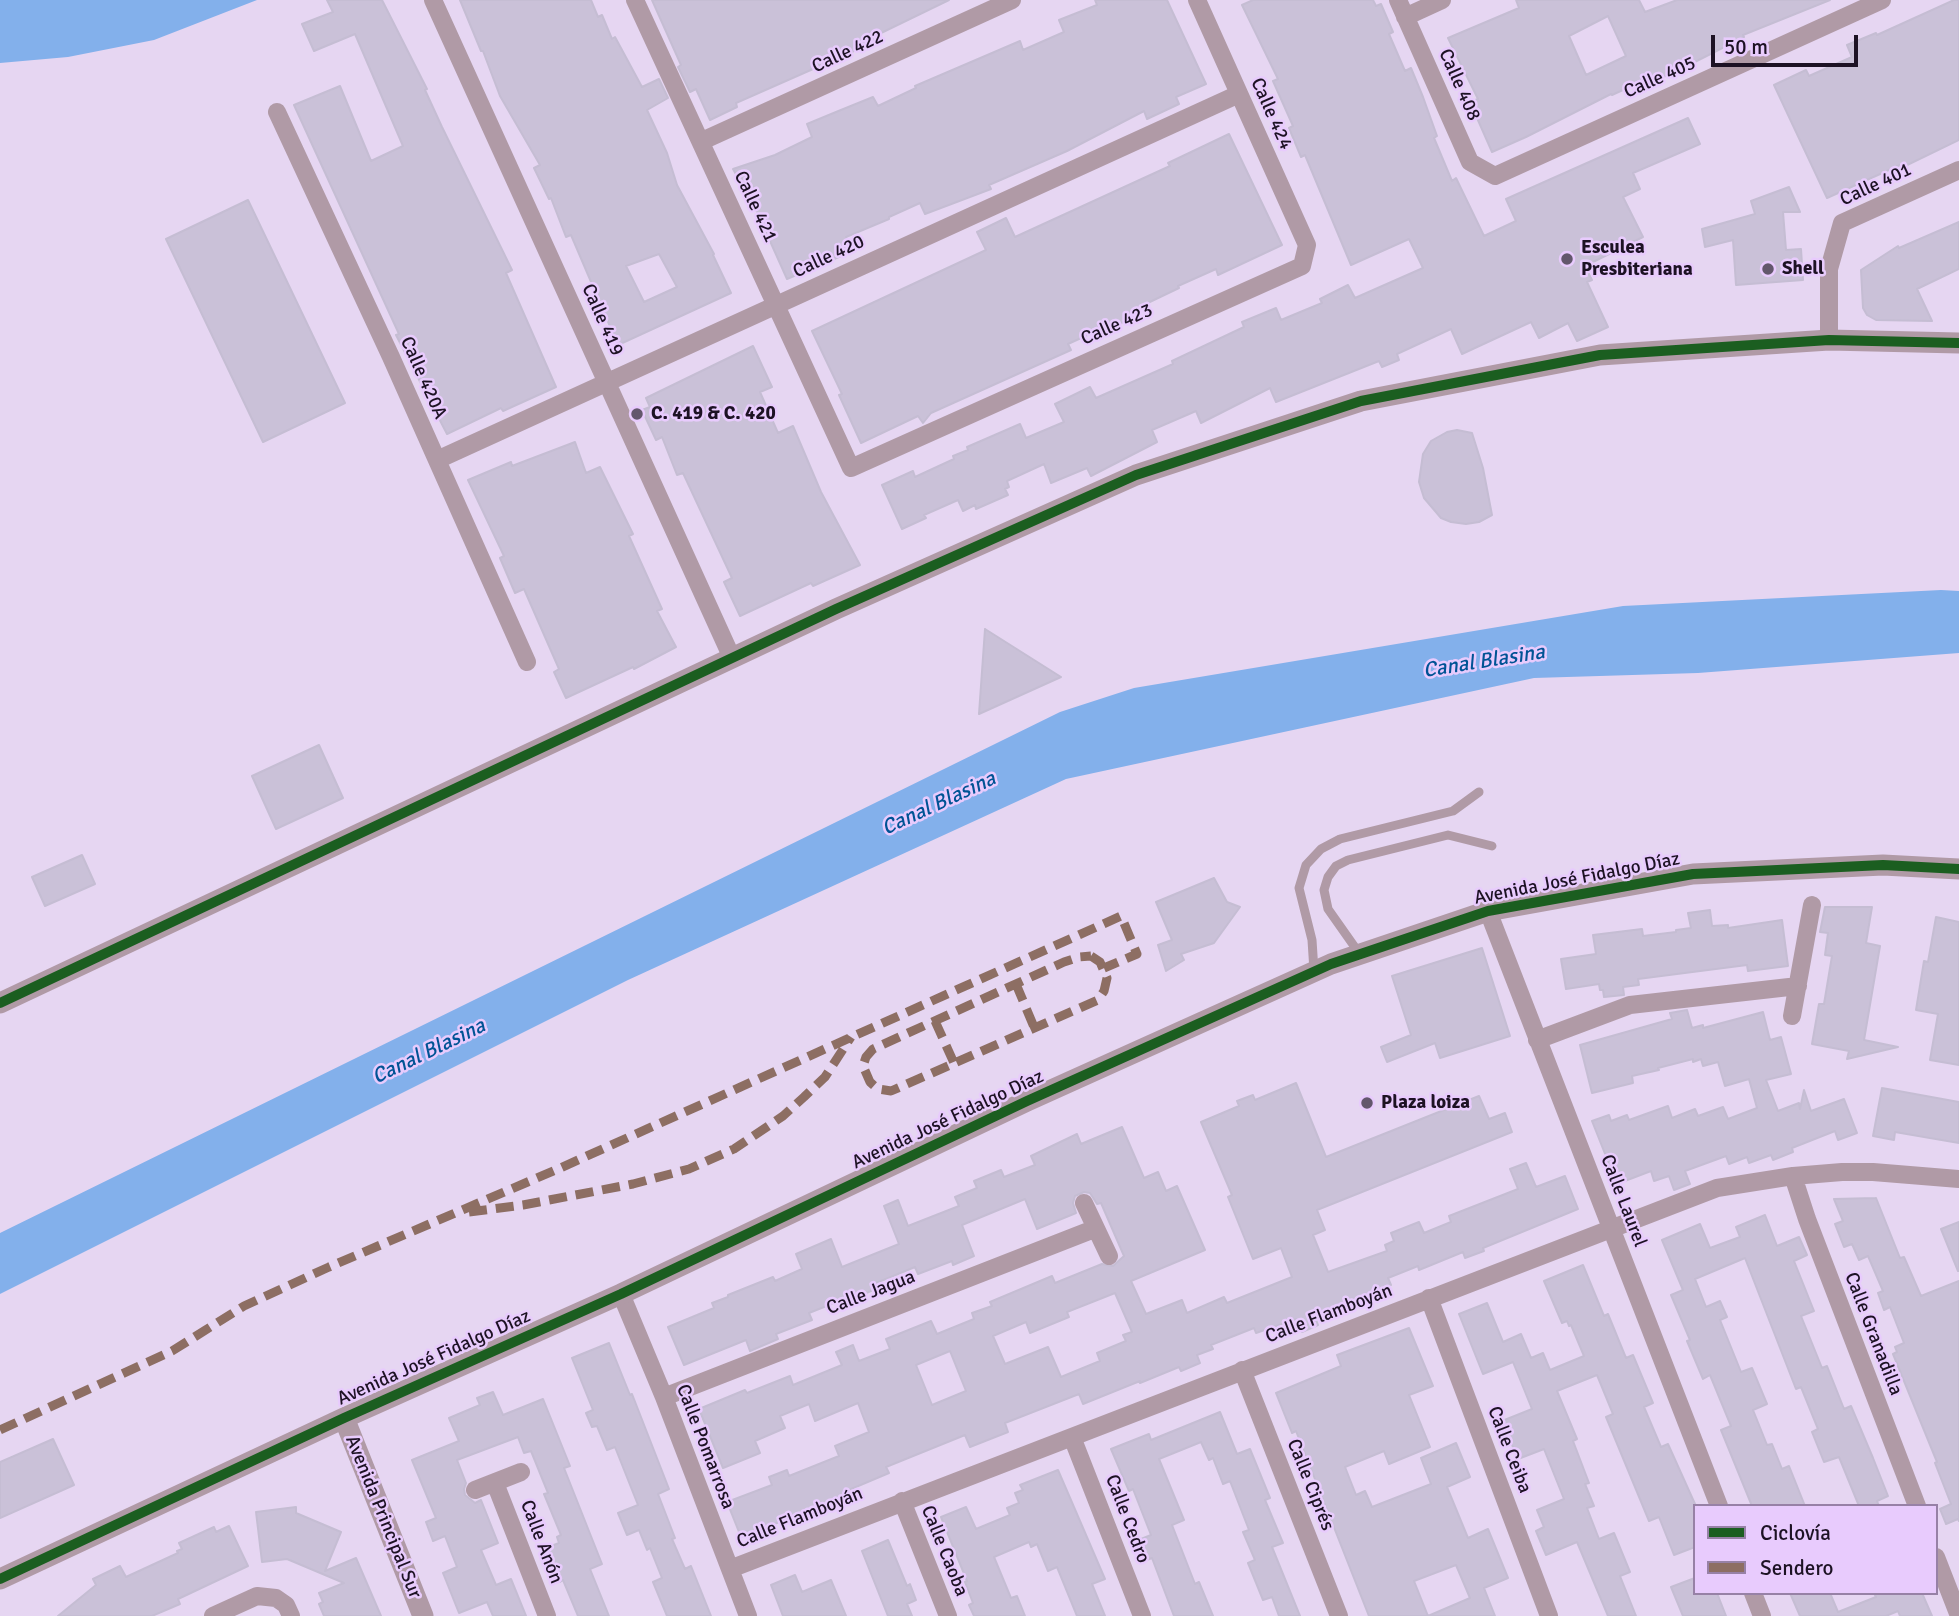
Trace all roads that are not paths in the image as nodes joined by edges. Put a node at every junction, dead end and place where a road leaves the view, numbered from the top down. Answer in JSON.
{"nodes":[{"id":1,"x":433,"y":0,"type":"edge"},
{"id":2,"x":635,"y":0,"type":"edge"},
{"id":3,"x":1012,"y":0,"type":"edge"},
{"id":4,"x":1197,"y":0,"type":"edge"},
{"id":5,"x":1442,"y":0,"type":"edge"},
{"id":6,"x":1882,"y":0,"type":"edge"},
{"id":7,"x":1401,"y":8,"type":"edge"},
{"id":8,"x":1239,"y":94,"type":"junction"},
{"id":9,"x":277,"y":112,"type":"dead end"},
{"id":10,"x":702,"y":141,"type":"junction"},
{"id":11,"x":1959,"y":170,"type":"edge"},
{"id":12,"x":1495,"y":176,"type":"joint"},
{"id":13,"x":1307,"y":245,"type":"joint"},
{"id":14,"x":776,"y":304,"type":"junction"},
{"id":15,"x":1829,"y":340,"type":"junction"},
{"id":16,"x":1959,"y":343,"type":"edge"},
{"id":17,"x":606,"y":381,"type":"junction"},
{"id":18,"x":930,"y":432,"type":"joint"},
{"id":19,"x":437,"y":460,"type":"junction"},
{"id":20,"x":732,"y":658,"type":"junction"},
{"id":21,"x":527,"y":662,"type":"dead end"},
{"id":22,"x":1479,"y":792,"type":"dead end"},
{"id":23,"x":1492,"y":846,"type":"dead end"},
{"id":24,"x":1959,"y":869,"type":"edge"},
{"id":25,"x":1812,"y":905,"type":"dead end"},
{"id":26,"x":1488,"y":911,"type":"junction"},
{"id":27,"x":1360,"y":954,"type":"junction"},
{"id":28,"x":1314,"y":971,"type":"junction"},
{"id":29,"x":1798,"y":986,"type":"junction"},
{"id":30,"x":0,"y":1003,"type":"edge"},
{"id":31,"x":1792,"y":1016,"type":"dead end"},
{"id":32,"x":1537,"y":1040,"type":"junction"},
{"id":33,"x":1794,"y":1176,"type":"junction"},
{"id":34,"x":1959,"y":1179,"type":"edge"},
{"id":35,"x":1084,"y":1203,"type":"dead end"},
{"id":36,"x":1611,"y":1228,"type":"junction"},
{"id":37,"x":1094,"y":1229,"type":"junction"},
{"id":38,"x":1109,"y":1256,"type":"dead end"},
{"id":39,"x":621,"y":1294,"type":"junction"},
{"id":40,"x":1429,"y":1298,"type":"junction"},
{"id":41,"x":1242,"y":1370,"type":"junction"},
{"id":42,"x":664,"y":1397,"type":"junction"},
{"id":43,"x":344,"y":1418,"type":"junction"},
{"id":44,"x":1072,"y":1437,"type":"junction"},
{"id":45,"x":521,"y":1472,"type":"dead end"},
{"id":46,"x":495,"y":1483,"type":"junction"},
{"id":47,"x":475,"y":1490,"type":"dead end"},
{"id":48,"x":902,"y":1501,"type":"junction"},
{"id":49,"x":1718,"y":1504,"type":"edge"},
{"id":50,"x":1916,"y":1504,"type":"edge"},
{"id":51,"x":1938,"y":1562,"type":"edge"},
{"id":52,"x":730,"y":1569,"type":"junction"},
{"id":53,"x":0,"y":1579,"type":"edge"},
{"id":54,"x":1754,"y":1595,"type":"edge"},
{"id":55,"x":213,"y":1616,"type":"edge"},
{"id":56,"x":290,"y":1616,"type":"edge"},
{"id":57,"x":423,"y":1616,"type":"edge"},
{"id":58,"x":547,"y":1616,"type":"edge"},
{"id":59,"x":748,"y":1616,"type":"edge"},
{"id":60,"x":948,"y":1616,"type":"edge"},
{"id":61,"x":1142,"y":1616,"type":"edge"},
{"id":62,"x":1339,"y":1616,"type":"edge"},
{"id":63,"x":1549,"y":1616,"type":"edge"},
{"id":64,"x":1762,"y":1616,"type":"edge"},
{"id":65,"x":1959,"y":1616,"type":"edge"}],
"edges":[{"from":1,"to":17,"type":"street","name":"Calle 419"},
{"from":2,"to":10,"type":"street","name":"Calle 421"},
{"from":3,"to":10,"type":"street","name":"Calle 422"},
{"from":4,"to":8,"type":"street","name":"Calle 424"},
{"from":5,"to":7,"type":"street"},
{"from":6,"to":12,"type":"street","name":"Calle 405"},
{"from":7,"to":12,"type":"street","name":"Calle 408"},
{"from":8,"to":13,"type":"street","name":"Calle 424"},
{"from":8,"to":14,"type":"street","name":"Calle 420"},
{"from":9,"to":19,"type":"street","name":"Calle 420A"},
{"from":10,"to":14,"type":"street","name":"Calle 421"},
{"from":11,"to":15,"type":"street","name":"Calle 401"},
{"from":13,"to":18,"type":"street","name":"Calle 423"},
{"from":14,"to":17,"type":"street","name":"Calle 420"},
{"from":14,"to":18,"type":"street","name":"Calle 421"},
{"from":15,"to":16,"type":"street"},
{"from":15,"to":20,"type":"street"},
{"from":17,"to":19,"type":"street","name":"Calle 420"},
{"from":17,"to":20,"type":"street","name":"Calle 419"},
{"from":19,"to":21,"type":"street","name":"Calle 420A"},
{"from":20,"to":30,"type":"street"},
{"from":22,"to":28,"type":"lane"},
{"from":23,"to":27,"type":"lane"},
{"from":24,"to":26,"type":"street","name":"Avenida José Fidalgo Díaz"},
{"from":25,"to":29,"type":"street"},
{"from":26,"to":27,"type":"street","name":"Avenida José Fidalgo Díaz"},
{"from":26,"to":32,"type":"street","name":"Calle Laurel"},
{"from":27,"to":28,"type":"street","name":"Avenida José Fidalgo Díaz"},
{"from":28,"to":39,"type":"street","name":"Avenida José Fidalgo Díaz"},
{"from":29,"to":31,"type":"street"},
{"from":29,"to":32,"type":"street"},
{"from":32,"to":36,"type":"street","name":"Calle Laurel"},
{"from":33,"to":34,"type":"street","name":"Calle Flamboyán"},
{"from":33,"to":36,"type":"street","name":"Calle Flamboyán"},
{"from":33,"to":50,"type":"street","name":"Calle Granadilla"},
{"from":35,"to":37,"type":"street"},
{"from":36,"to":40,"type":"street","name":"Calle Flamboyán"},
{"from":36,"to":49,"type":"street","name":"Calle Laurel"},
{"from":37,"to":38,"type":"street"},
{"from":37,"to":42,"type":"street","name":"Calle Jagua"},
{"from":39,"to":42,"type":"street","name":"Calle Pomarrosa"},
{"from":39,"to":43,"type":"street","name":"Avenida José Fidalgo Díaz"},
{"from":40,"to":41,"type":"street","name":"Calle Flamboyán"},
{"from":40,"to":63,"type":"street","name":"Calle Ceiba"},
{"from":41,"to":44,"type":"street","name":"Calle Flamboyán"},
{"from":41,"to":62,"type":"street","name":"Calle Ciprés"},
{"from":42,"to":52,"type":"street","name":"Calle Pomarrosa"},
{"from":43,"to":53,"type":"street","name":"Avenida José Fidalgo Díaz"},
{"from":43,"to":57,"type":"street","name":"Avenida Principal Sur"},
{"from":44,"to":48,"type":"street","name":"Calle Flamboyán"},
{"from":44,"to":61,"type":"street","name":"Calle Cedro"},
{"from":45,"to":46,"type":"street"},
{"from":46,"to":47,"type":"street"},
{"from":46,"to":58,"type":"street","name":"Calle Anón"},
{"from":48,"to":52,"type":"street","name":"Calle Flamboyán"},
{"from":48,"to":60,"type":"street","name":"Calle Caoba"},
{"from":51,"to":65,"type":"street"},
{"from":52,"to":59,"type":"street","name":"Calle Pomarrosa"},
{"from":54,"to":64,"type":"street"},
{"from":55,"to":56,"type":"street"}]}
